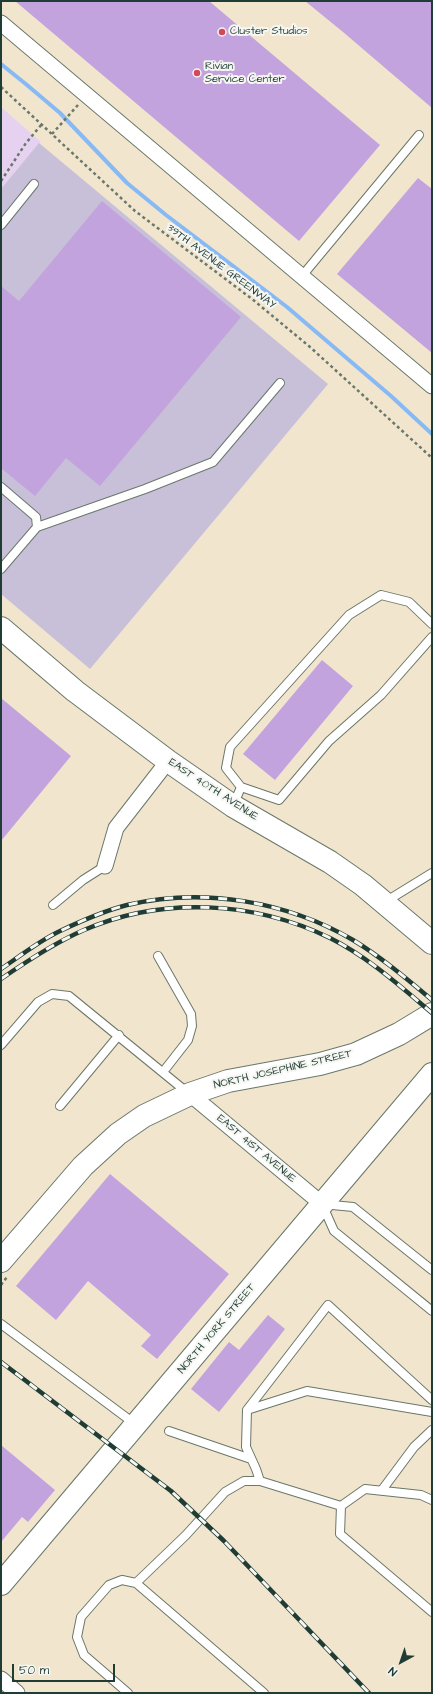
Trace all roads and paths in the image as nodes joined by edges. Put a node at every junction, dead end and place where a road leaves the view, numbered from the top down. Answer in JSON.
{"nodes":[{"id":1,"x":1,"y":23,"type":"edge"},
{"id":2,"x":1,"y":87,"type":"edge"},
{"id":3,"x":78,"y":104,"type":"dead end"},
{"id":4,"x":42,"y":124,"type":"junction"},
{"id":5,"x":52,"y":134,"type":"junction"},
{"id":6,"x":419,"y":135,"type":"dead end"},
{"id":7,"x":1,"y":181,"type":"edge"},
{"id":8,"x":34,"y":184,"type":"dead end"},
{"id":9,"x":1,"y":225,"type":"edge"},
{"id":10,"x":302,"y":276,"type":"junction"},
{"id":11,"x":280,"y":383,"type":"dead end"},
{"id":12,"x":432,"y":386,"type":"edge"},
{"id":13,"x":432,"y":458,"type":"edge"},
{"id":14,"x":1,"y":487,"type":"edge"},
{"id":15,"x":37,"y":527,"type":"junction"},
{"id":16,"x":1,"y":569,"type":"edge"},
{"id":17,"x":432,"y":624,"type":"edge"},
{"id":18,"x":1,"y":628,"type":"edge"},
{"id":19,"x":432,"y":637,"type":"edge"},
{"id":20,"x":168,"y":761,"type":"junction"},
{"id":21,"x":237,"y":796,"type":"junction"},
{"id":22,"x":105,"y":866,"type":"joint"},
{"id":23,"x":432,"y":872,"type":"edge"},
{"id":24,"x":384,"y":902,"type":"junction"},
{"id":25,"x":53,"y":905,"type":"dead end"},
{"id":26,"x":432,"y":943,"type":"edge"},
{"id":27,"x":158,"y":956,"type":"dead end"},
{"id":28,"x":432,"y":1014,"type":"edge"},
{"id":29,"x":119,"y":1035,"type":"junction"},
{"id":30,"x":1,"y":1045,"type":"edge"},
{"id":31,"x":163,"y":1072,"type":"junction"},
{"id":32,"x":432,"y":1074,"type":"edge"},
{"id":33,"x":190,"y":1094,"type":"junction"},
{"id":34,"x":60,"y":1106,"type":"dead end"},
{"id":35,"x":322,"y":1204,"type":"junction"},
{"id":36,"x":1,"y":1261,"type":"edge"},
{"id":37,"x":432,"y":1270,"type":"edge"},
{"id":38,"x":432,"y":1311,"type":"edge"},
{"id":39,"x":1,"y":1324,"type":"edge"},
{"id":40,"x":432,"y":1400,"type":"edge"},
{"id":41,"x":247,"y":1410,"type":"junction"},
{"id":42,"x":432,"y":1412,"type":"edge"},
{"id":43,"x":136,"y":1425,"type":"junction"},
{"id":44,"x":432,"y":1430,"type":"edge"},
{"id":45,"x":169,"y":1431,"type":"dead end"},
{"id":46,"x":251,"y":1459,"type":"junction"},
{"id":47,"x":260,"y":1481,"type":"junction"},
{"id":48,"x":382,"y":1490,"type":"junction"},
{"id":49,"x":432,"y":1500,"type":"edge"},
{"id":50,"x":341,"y":1506,"type":"junction"},
{"id":51,"x":136,"y":1583,"type":"junction"},
{"id":52,"x":1,"y":1584,"type":"edge"},
{"id":53,"x":432,"y":1612,"type":"edge"},
{"id":54,"x":1,"y":1679,"type":"edge"},
{"id":55,"x":17,"y":1693,"type":"edge"},
{"id":56,"x":128,"y":1693,"type":"edge"},
{"id":57,"x":264,"y":1693,"type":"edge"}],
"edges":[{"from":1,"to":10,"type":"street"},
{"from":2,"to":4,"type":"path","name":"39TH AVENUE GREENWAY"},
{"from":3,"to":5,"type":"path"},
{"from":4,"to":5,"type":"path","name":"39TH AVENUE GREENWAY"},
{"from":4,"to":7,"type":"path"},
{"from":5,"to":13,"type":"path","name":"39TH AVENUE GREENWAY"},
{"from":6,"to":10,"type":"lane"},
{"from":8,"to":9,"type":"lane"},
{"from":10,"to":12,"type":"street"},
{"from":11,"to":15,"type":"lane"},
{"from":14,"to":15,"type":"lane"},
{"from":15,"to":16,"type":"lane"},
{"from":17,"to":21,"type":"lane"},
{"from":18,"to":20,"type":"main road","name":"EAST 40TH AVENUE"},
{"from":19,"to":21,"type":"lane"},
{"from":20,"to":21,"type":"main road","name":"EAST 40TH AVENUE"},
{"from":20,"to":22,"type":"street"},
{"from":21,"to":24,"type":"main road","name":"EAST 40TH AVENUE"},
{"from":22,"to":25,"type":"lane"},
{"from":23,"to":24,"type":"lane"},
{"from":24,"to":26,"type":"main road","name":"EAST 40TH AVENUE"},
{"from":27,"to":31,"type":"lane"},
{"from":28,"to":33,"type":"main road","name":"NORTH JOSEPHINE STREET"},
{"from":29,"to":30,"type":"lane"},
{"from":29,"to":31,"type":"lane"},
{"from":29,"to":34,"type":"lane"},
{"from":31,"to":33,"type":"lane"},
{"from":32,"to":35,"type":"main road","name":"NORTH YORK STREET"},
{"from":33,"to":35,"type":"street","name":"EAST 41ST AVENUE"},
{"from":33,"to":36,"type":"main road","name":"NORTH JOSEPHINE STREET"},
{"from":35,"to":37,"type":"lane"},
{"from":35,"to":38,"type":"lane"},
{"from":35,"to":43,"type":"main road","name":"NORTH YORK STREET"},
{"from":39,"to":43,"type":"lane"},
{"from":40,"to":41,"type":"lane"},
{"from":41,"to":42,"type":"lane"},
{"from":41,"to":46,"type":"lane"},
{"from":43,"to":52,"type":"main road","name":"NORTH YORK STREET"},
{"from":44,"to":48,"type":"lane"},
{"from":45,"to":46,"type":"lane"},
{"from":46,"to":47,"type":"lane"},
{"from":47,"to":50,"type":"lane"},
{"from":47,"to":51,"type":"lane"},
{"from":48,"to":49,"type":"lane"},
{"from":48,"to":50,"type":"lane"},
{"from":50,"to":53,"type":"lane"},
{"from":51,"to":56,"type":"lane"},
{"from":51,"to":57,"type":"lane"},
{"from":54,"to":55,"type":"street"}]}
